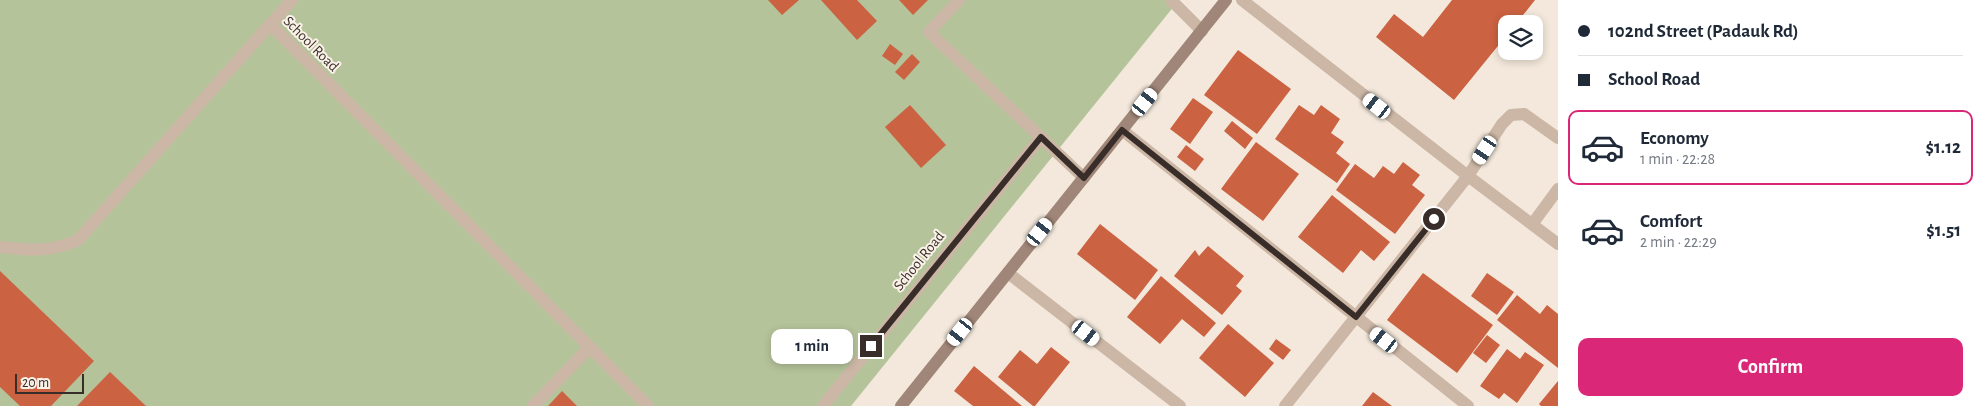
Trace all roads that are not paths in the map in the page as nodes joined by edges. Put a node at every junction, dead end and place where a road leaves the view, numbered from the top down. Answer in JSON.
{"nodes":[{"id":1,"x":292,"y":0,"type":"edge"},
{"id":2,"x":959,"y":0,"type":"edge"},
{"id":3,"x":1171,"y":0,"type":"edge"},
{"id":4,"x":1226,"y":0,"type":"edge"},
{"id":5,"x":1242,"y":0,"type":"edge"},
{"id":6,"x":270,"y":24,"type":"junction"},
{"id":7,"x":1202,"y":31,"type":"junction"},
{"id":8,"x":1122,"y":130,"type":"junction"},
{"id":9,"x":1041,"y":137,"type":"junction"},
{"id":10,"x":1558,"y":138,"type":"edge"},
{"id":11,"x":1468,"y":176,"type":"junction"},
{"id":12,"x":1084,"y":178,"type":"junction"},
{"id":13,"x":1558,"y":189,"type":"edge"},
{"id":14,"x":1532,"y":224,"type":"junction"},
{"id":15,"x":1558,"y":244,"type":"edge"},
{"id":16,"x":0,"y":248,"type":"edge"},
{"id":17,"x":1008,"y":273,"type":"junction"},
{"id":18,"x":1356,"y":317,"type":"junction"},
{"id":19,"x":590,"y":347,"type":"junction"},
{"id":20,"x":533,"y":406,"type":"edge"},
{"id":21,"x":648,"y":406,"type":"edge"},
{"id":22,"x":823,"y":406,"type":"edge"},
{"id":23,"x":901,"y":406,"type":"edge"},
{"id":24,"x":1180,"y":406,"type":"edge"},
{"id":25,"x":1285,"y":406,"type":"edge"},
{"id":26,"x":1468,"y":406,"type":"edge"}],
"edges":[{"from":1,"to":6,"type":"lane"},
{"from":2,"to":9,"type":"lane"},
{"from":3,"to":7,"type":"lane"},
{"from":4,"to":7,"type":"main road"},
{"from":5,"to":11,"type":"lane"},
{"from":6,"to":16,"type":"lane","name":"School Road"},
{"from":6,"to":19,"type":"lane","name":"School Road"},
{"from":7,"to":8,"type":"main road"},
{"from":8,"to":12,"type":"main road"},
{"from":8,"to":18,"type":"lane"},
{"from":9,"to":12,"type":"lane"},
{"from":9,"to":22,"type":"lane","name":"School Road"},
{"from":10,"to":11,"type":"lane"},
{"from":11,"to":14,"type":"lane"},
{"from":11,"to":18,"type":"lane"},
{"from":12,"to":17,"type":"main road"},
{"from":13,"to":14,"type":"lane"},
{"from":14,"to":15,"type":"lane"},
{"from":17,"to":23,"type":"main road"},
{"from":17,"to":24,"type":"lane"},
{"from":18,"to":25,"type":"lane"},
{"from":18,"to":26,"type":"lane"},
{"from":19,"to":20,"type":"lane"},
{"from":19,"to":21,"type":"lane","name":"School Road"}]}
